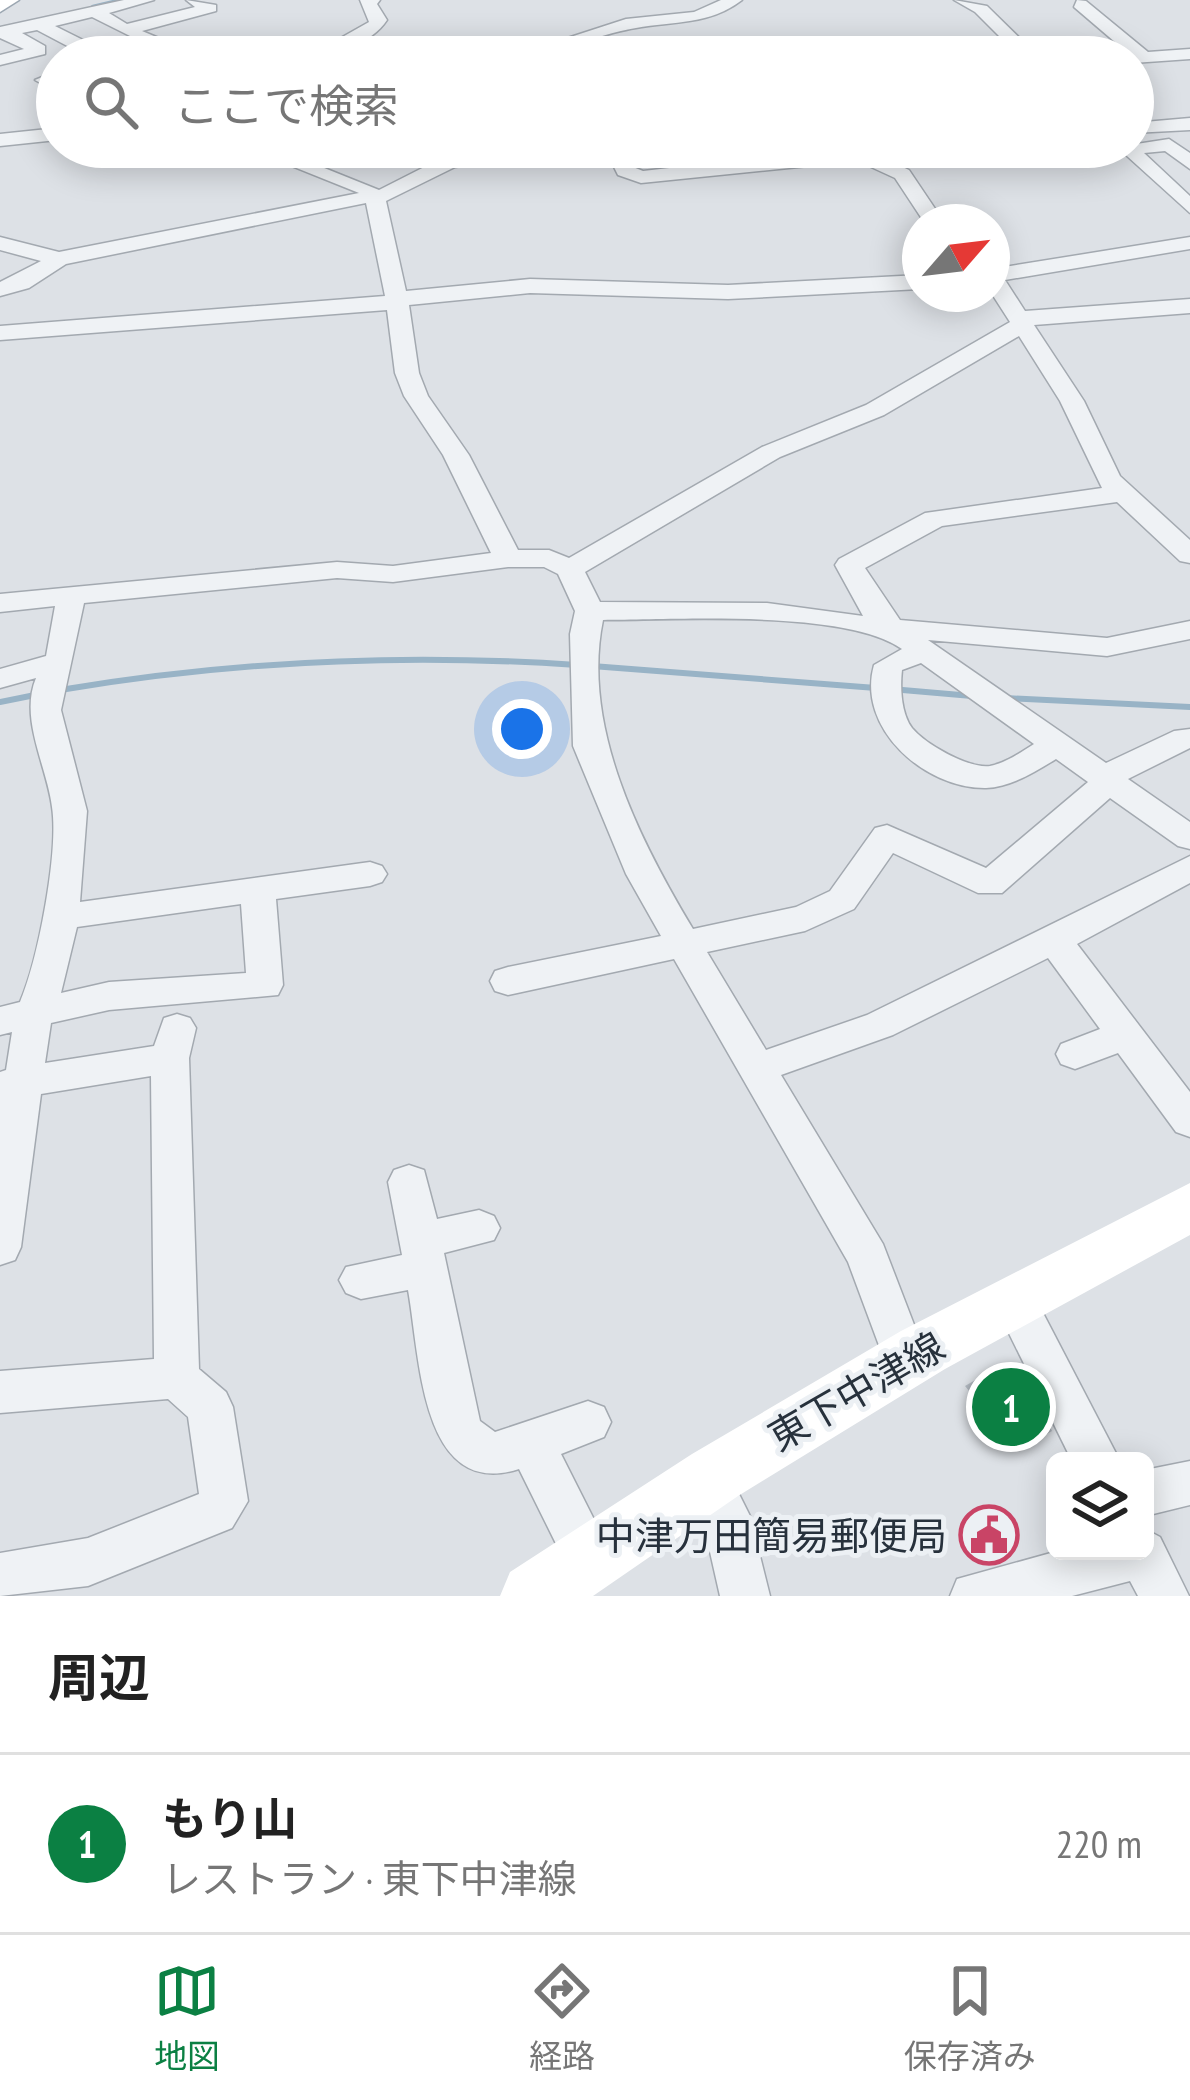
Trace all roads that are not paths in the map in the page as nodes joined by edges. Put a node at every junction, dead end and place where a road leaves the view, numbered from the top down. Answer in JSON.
{"nodes":[{"id":1,"x":146,"y":0,"type":"edge"},
{"id":2,"x":194,"y":0,"type":"edge"},
{"id":3,"x":372,"y":0,"type":"edge"},
{"id":4,"x":734,"y":0,"type":"edge"},
{"id":5,"x":962,"y":0,"type":"edge"},
{"id":6,"x":1054,"y":10,"type":"dead end"},
{"id":7,"x":118,"y":19,"type":"junction"},
{"id":8,"x":1108,"y":26,"type":"junction"},
{"id":9,"x":1074,"y":28,"type":"dead end"},
{"id":10,"x":51,"y":30,"type":"junction"},
{"id":11,"x":3,"y":32,"type":"edge"},
{"id":12,"x":38,"y":36,"type":"edge"},
{"id":13,"x":62,"y":36,"type":"edge"},
{"id":14,"x":146,"y":36,"type":"edge"},
{"id":15,"x":355,"y":36,"type":"edge"},
{"id":16,"x":588,"y":36,"type":"edge"},
{"id":17,"x":1009,"y":36,"type":"edge"},
{"id":18,"x":1118,"y":36,"type":"edge"},
{"id":19,"x":36,"y":37,"type":"edge"},
{"id":20,"x":26,"y":42,"type":"junction"},
{"id":21,"x":36,"y":48,"type":"edge"},
{"id":22,"x":36,"y":51,"type":"edge"},
{"id":23,"x":1190,"y":54,"type":"edge"},
{"id":24,"x":1154,"y":56,"type":"edge"},
{"id":25,"x":2,"y":58,"type":"edge"},
{"id":26,"x":1190,"y":124,"type":"edge"},
{"id":27,"x":1154,"y":127,"type":"edge"},
{"id":28,"x":36,"y":136,"type":"edge"},
{"id":29,"x":0,"y":140,"type":"edge"},
{"id":30,"x":1154,"y":146,"type":"edge"},
{"id":31,"x":1190,"y":163,"type":"edge"},
{"id":32,"x":304,"y":168,"type":"edge"},
{"id":33,"x":438,"y":168,"type":"edge"},
{"id":34,"x":624,"y":168,"type":"edge"},
{"id":35,"x":731,"y":168,"type":"edge"},
{"id":36,"x":892,"y":168,"type":"edge"},
{"id":37,"x":1149,"y":168,"type":"edge"},
{"id":38,"x":1190,"y":176,"type":"edge"},
{"id":39,"x":1160,"y":179,"type":"junction"},
{"id":40,"x":374,"y":197,"type":"junction"},
{"id":41,"x":922,"y":204,"type":"edge"},
{"id":42,"x":1190,"y":208,"type":"edge"},
{"id":43,"x":0,"y":243,"type":"edge"},
{"id":44,"x":1190,"y":243,"type":"edge"},
{"id":45,"x":59,"y":259,"type":"junction"},
{"id":46,"x":1010,"y":273,"type":"edge"},
{"id":47,"x":902,"y":283,"type":"edge"},
{"id":48,"x":0,"y":289,"type":"edge"},
{"id":49,"x":398,"y":300,"type":"junction"},
{"id":50,"x":1010,"y":303,"type":"edge"},
{"id":51,"x":1190,"y":306,"type":"edge"},
{"id":52,"x":1022,"y":321,"type":"junction"},
{"id":53,"x":0,"y":333,"type":"edge"},
{"id":54,"x":1123,"y":493,"type":"junction"},
{"id":55,"x":1190,"y":555,"type":"edge"},
{"id":56,"x":508,"y":559,"type":"junction"},
{"id":57,"x":570,"y":568,"type":"junction"},
{"id":58,"x":71,"y":596,"type":"junction"},
{"id":59,"x":0,"y":603,"type":"edge"},
{"id":60,"x":590,"y":611,"type":"junction"},
{"id":61,"x":891,"y":628,"type":"junction"},
{"id":62,"x":1190,"y":630,"type":"edge"},
{"id":63,"x":925,"y":651,"type":"junction"},
{"id":64,"x":60,"y":661,"type":"junction"},
{"id":65,"x":0,"y":679,"type":"edge"},
{"id":66,"x":1185,"y":737,"type":"dead end"},
{"id":67,"x":1054,"y":746,"type":"junction"},
{"id":68,"x":1104,"y":780,"type":"junction"},
{"id":69,"x":1190,"y":838,"type":"edge"},
{"id":70,"x":1190,"y":868,"type":"edge"},
{"id":71,"x":370,"y":874,"type":"dead end"},
{"id":72,"x":259,"y":890,"type":"junction"},
{"id":73,"x":61,"y":917,"type":"junction"},
{"id":74,"x":1054,"y":940,"type":"junction"},
{"id":75,"x":683,"y":942,"type":"junction"},
{"id":76,"x":508,"y":981,"type":"dead end"},
{"id":77,"x":17,"y":1018,"type":"edge"},
{"id":78,"x":1125,"y":1036,"type":"junction"},
{"id":79,"x":1075,"y":1054,"type":"dead end"},
{"id":80,"x":757,"y":1068,"type":"junction"},
{"id":81,"x":12,"y":1084,"type":"edge"},
{"id":82,"x":1190,"y":1121,"type":"edge"},
{"id":83,"x":409,"y":1182,"type":"dead end"},
{"id":84,"x":1190,"y":1207,"type":"edge"},
{"id":85,"x":479,"y":1228,"type":"dead end"},
{"id":86,"x":0,"y":1246,"type":"edge"},
{"id":87,"x":423,"y":1255,"type":"junction"},
{"id":88,"x":362,"y":1280,"type":"dead end"},
{"id":89,"x":1015,"y":1301,"type":"junction"},
{"id":90,"x":906,"y":1361,"type":"junction"},
{"id":91,"x":178,"y":1378,"type":"junction"},
{"id":92,"x":0,"y":1392,"type":"edge"},
{"id":93,"x":588,"y":1423,"type":"dead end"},
{"id":94,"x":531,"y":1444,"type":"junction"},
{"id":95,"x":1091,"y":1452,"type":"edge"},
{"id":96,"x":707,"y":1480,"type":"junction"},
{"id":97,"x":1190,"y":1483,"type":"edge"},
{"id":98,"x":1154,"y":1491,"type":"edge"},
{"id":99,"x":589,"y":1559,"type":"junction"},
{"id":100,"x":1149,"y":1567,"type":"edge"},
{"id":101,"x":0,"y":1577,"type":"edge"},
{"id":102,"x":534,"y":1596,"type":"edge"},
{"id":103,"x":746,"y":1596,"type":"edge"},
{"id":104,"x":975,"y":1596,"type":"edge"}],
"edges":[{"from":1,"to":7,"type":"street"},
{"from":2,"to":7,"type":"street"},
{"from":3,"to":15,"type":"street"},
{"from":4,"to":16,"type":"street"},
{"from":5,"to":17,"type":"street"},
{"from":6,"to":8,"type":"street"},
{"from":7,"to":10,"type":"street"},
{"from":7,"to":11,"type":"street"},
{"from":7,"to":14,"type":"street"},
{"from":8,"to":9,"type":"street"},
{"from":8,"to":18,"type":"street"},
{"from":10,"to":12,"type":"street"},
{"from":10,"to":13,"type":"street"},
{"from":11,"to":20,"type":"street"},
{"from":19,"to":20,"type":"street"},
{"from":20,"to":21,"type":"street"},
{"from":22,"to":25,"type":"street"},
{"from":23,"to":24,"type":"street"},
{"from":26,"to":27,"type":"street"},
{"from":28,"to":29,"type":"street"},
{"from":30,"to":31,"type":"street"},
{"from":32,"to":40,"type":"street"},
{"from":33,"to":40,"type":"street"},
{"from":34,"to":35,"type":"street"},
{"from":36,"to":41,"type":"street"},
{"from":37,"to":39,"type":"street"},
{"from":38,"to":39,"type":"street"},
{"from":39,"to":42,"type":"street"},
{"from":40,"to":45,"type":"street"},
{"from":40,"to":49,"type":"street"},
{"from":43,"to":45,"type":"street"},
{"from":44,"to":46,"type":"street"},
{"from":45,"to":48,"type":"street"},
{"from":47,"to":49,"type":"street"},
{"from":49,"to":53,"type":"street"},
{"from":49,"to":56,"type":"street"},
{"from":50,"to":52,"type":"street"},
{"from":51,"to":52,"type":"street"},
{"from":52,"to":54,"type":"street"},
{"from":52,"to":57,"type":"street"},
{"from":54,"to":55,"type":"street"},
{"from":54,"to":61,"type":"street"},
{"from":56,"to":57,"type":"street"},
{"from":56,"to":58,"type":"street"},
{"from":57,"to":60,"type":"street"},
{"from":58,"to":59,"type":"street"},
{"from":58,"to":64,"type":"street"},
{"from":60,"to":61,"type":"street"},
{"from":60,"to":75,"type":"street"},
{"from":61,"to":62,"type":"street"},
{"from":61,"to":63,"type":"street"},
{"from":63,"to":67,"type":"street"},
{"from":63,"to":67,"type":"street"},
{"from":64,"to":65,"type":"street"},
{"from":64,"to":73,"type":"street"},
{"from":66,"to":68,"type":"street"},
{"from":67,"to":68,"type":"street"},
{"from":68,"to":69,"type":"street"},
{"from":68,"to":75,"type":"street"},
{"from":70,"to":74,"type":"street"},
{"from":71,"to":72,"type":"street"},
{"from":72,"to":73,"type":"street"},
{"from":72,"to":77,"type":"street"},
{"from":73,"to":77,"type":"street"},
{"from":74,"to":78,"type":"street"},
{"from":74,"to":80,"type":"street"},
{"from":75,"to":76,"type":"street"},
{"from":75,"to":80,"type":"street"},
{"from":77,"to":81,"type":"street"},
{"from":78,"to":79,"type":"street"},
{"from":78,"to":82,"type":"street"},
{"from":80,"to":90,"type":"street"},
{"from":81,"to":86,"type":"street"},
{"from":81,"to":91,"type":"street"},
{"from":83,"to":87,"type":"street"},
{"from":84,"to":89,"type":"main road","name":"東下中津線"},
{"from":85,"to":87,"type":"street"},
{"from":87,"to":88,"type":"street"},
{"from":87,"to":94,"type":"street"},
{"from":89,"to":90,"type":"main road","name":"東下中津線"},
{"from":89,"to":95,"type":"street"},
{"from":90,"to":96,"type":"main road","name":"東下中津線"},
{"from":91,"to":92,"type":"street"},
{"from":91,"to":101,"type":"street"},
{"from":93,"to":94,"type":"street"},
{"from":94,"to":99,"type":"street"},
{"from":96,"to":99,"type":"main road","name":"東下中津線"},
{"from":96,"to":103,"type":"street"},
{"from":97,"to":98,"type":"street"},
{"from":99,"to":102,"type":"main road","name":"東下中津線"},
{"from":100,"to":104,"type":"street"}]}
